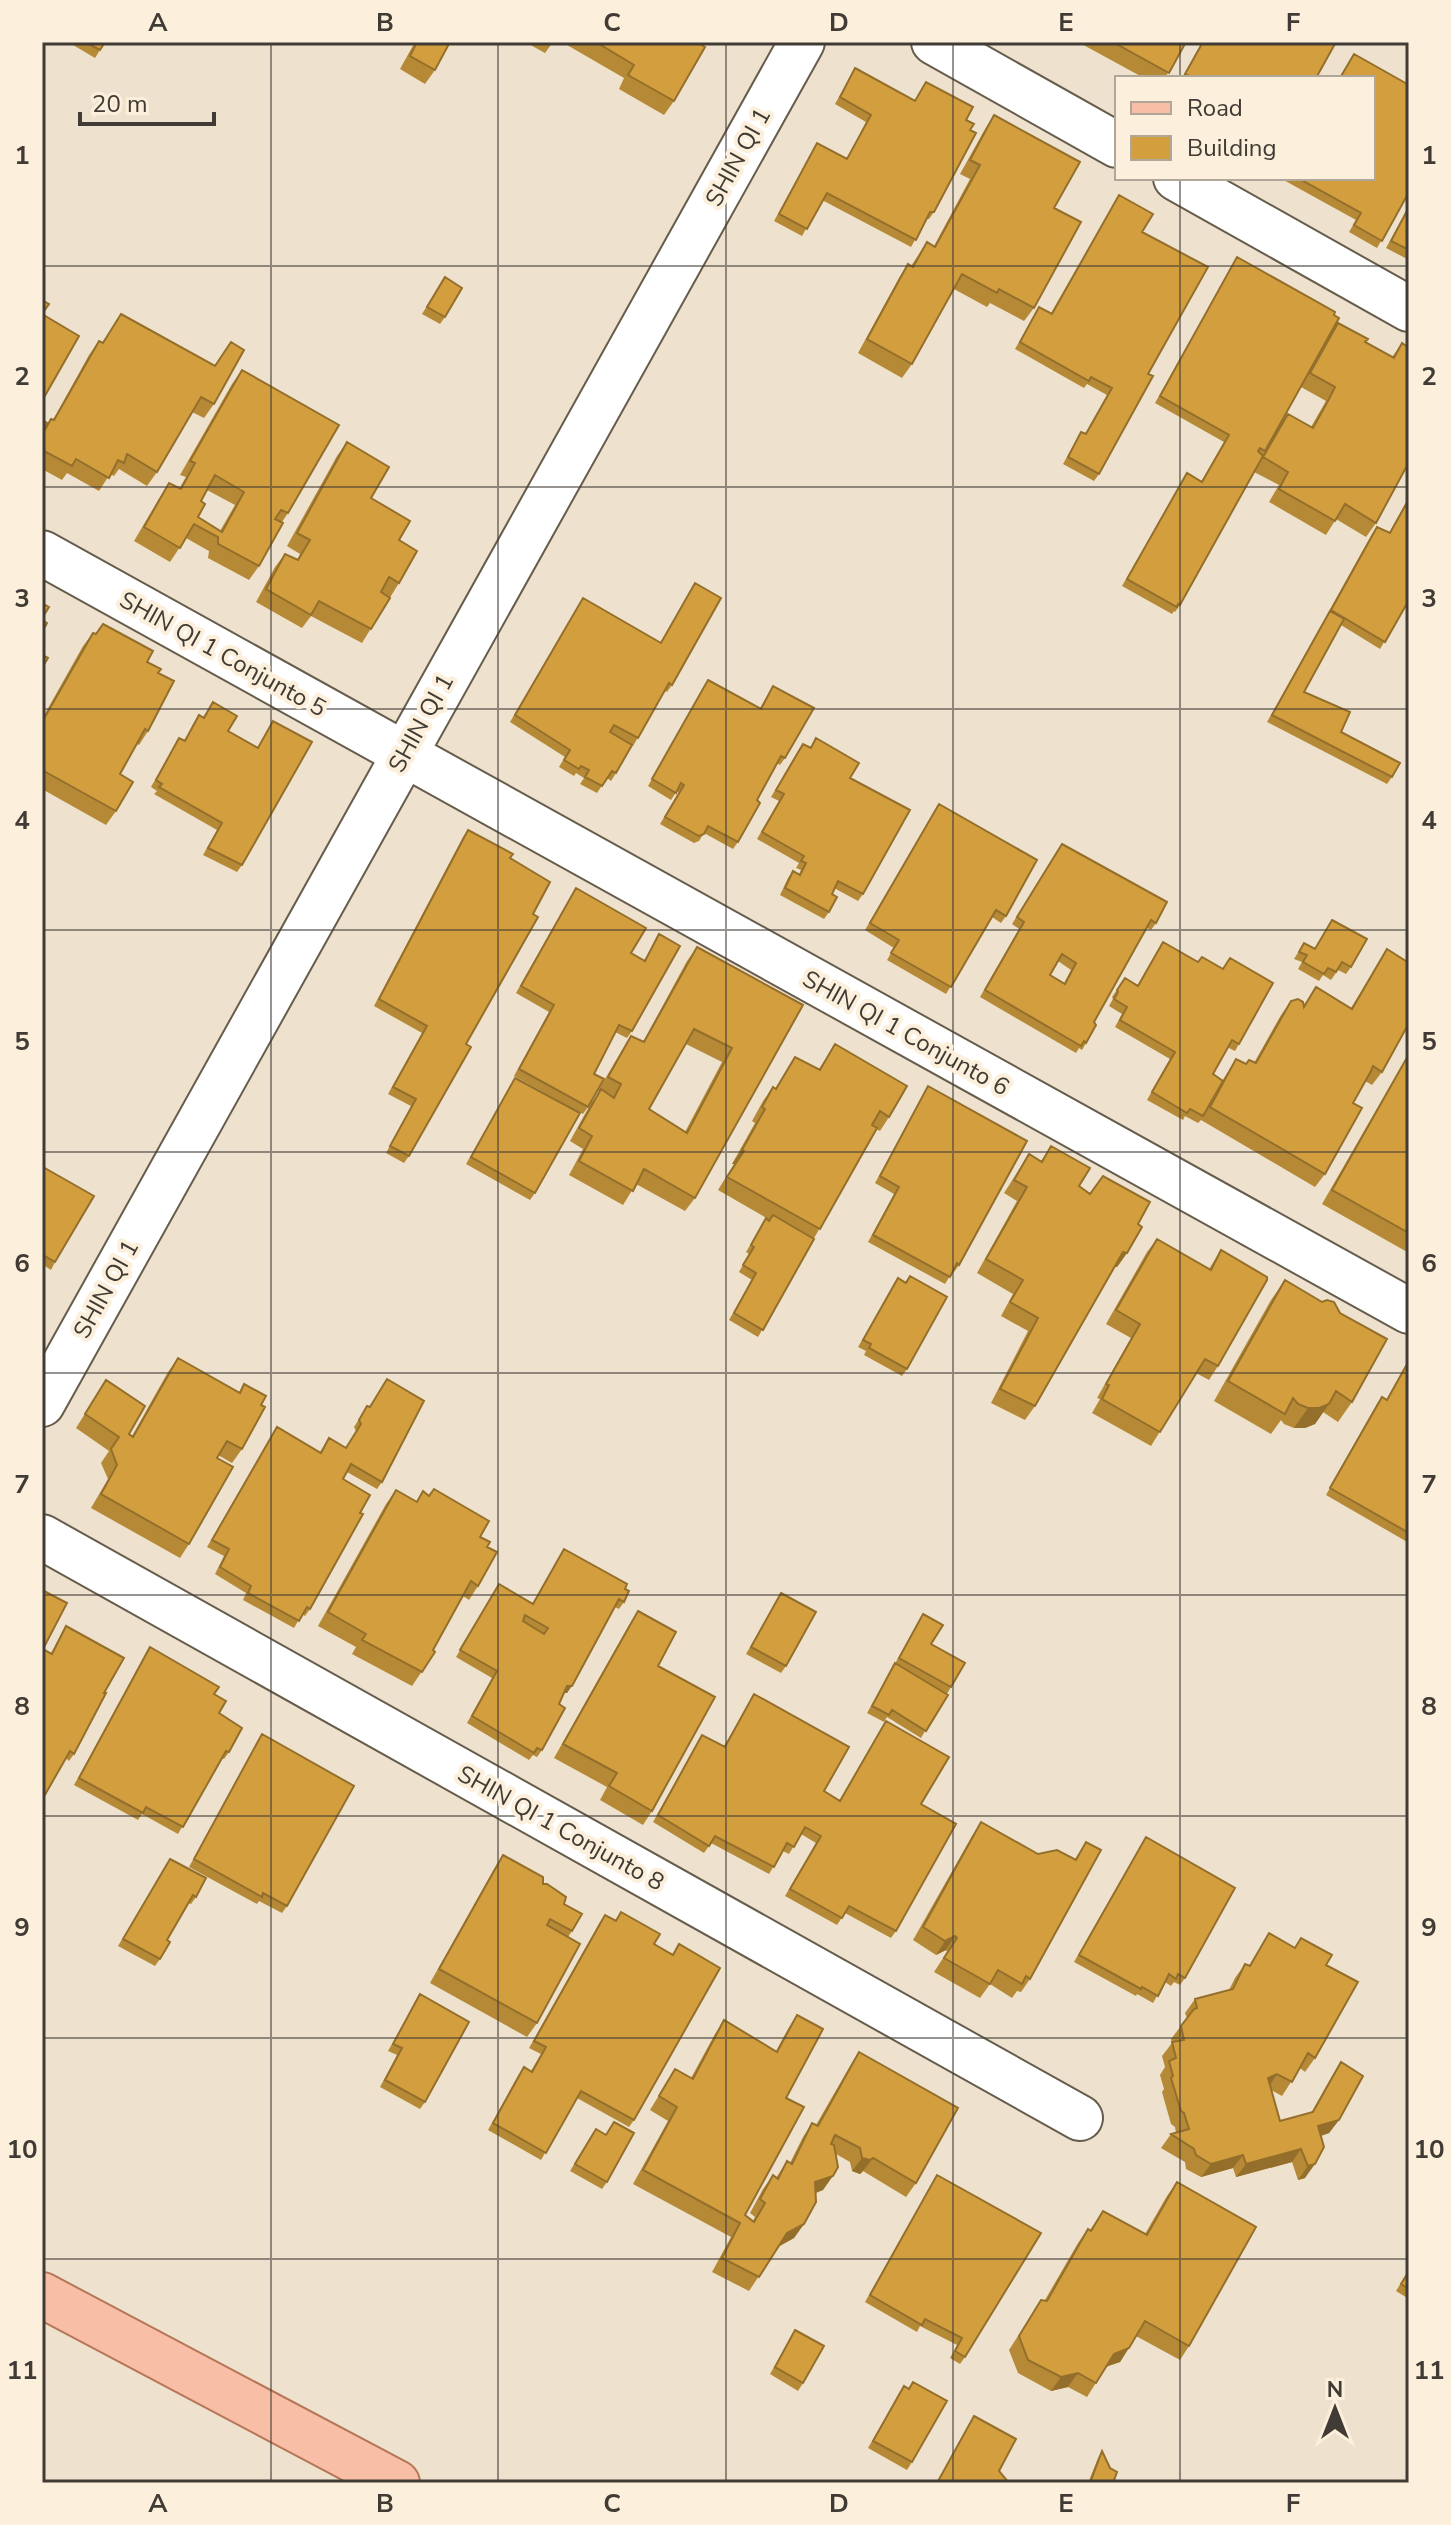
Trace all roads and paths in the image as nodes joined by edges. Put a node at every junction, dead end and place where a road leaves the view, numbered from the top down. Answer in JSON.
{"nodes":[{"id":1,"x":802,"y":42,"type":"edge"},
{"id":2,"x":934,"y":42,"type":"edge"},
{"id":3,"x":1115,"y":144,"type":"edge"},
{"id":4,"x":1180,"y":180,"type":"edge"},
{"id":5,"x":1409,"y":309,"type":"edge"},
{"id":6,"x":42,"y":553,"type":"edge"},
{"id":7,"x":404,"y":754,"type":"junction"},
{"id":8,"x":1409,"y":1311,"type":"edge"},
{"id":9,"x":42,"y":1404,"type":"edge"},
{"id":10,"x":42,"y":1537,"type":"edge"},
{"id":11,"x":1080,"y":2118,"type":"dead end"},
{"id":12,"x":42,"y":2295,"type":"edge"},
{"id":13,"x":397,"y":2483,"type":"edge"}],
"edges":[{"from":1,"to":7,"type":"street","name":"SHIN QI 1"},
{"from":2,"to":3,"type":"street"},
{"from":4,"to":5,"type":"street"},
{"from":6,"to":7,"type":"street","name":"SHIN QI 1 Conjunto 5"},
{"from":7,"to":8,"type":"street","name":"SHIN QI 1 Conjunto 6"},
{"from":7,"to":9,"type":"street","name":"SHIN QI 1"},
{"from":10,"to":11,"type":"street","name":"SHIN QI 1 Conjunto 8"},
{"from":12,"to":13,"type":"main road"}]}
